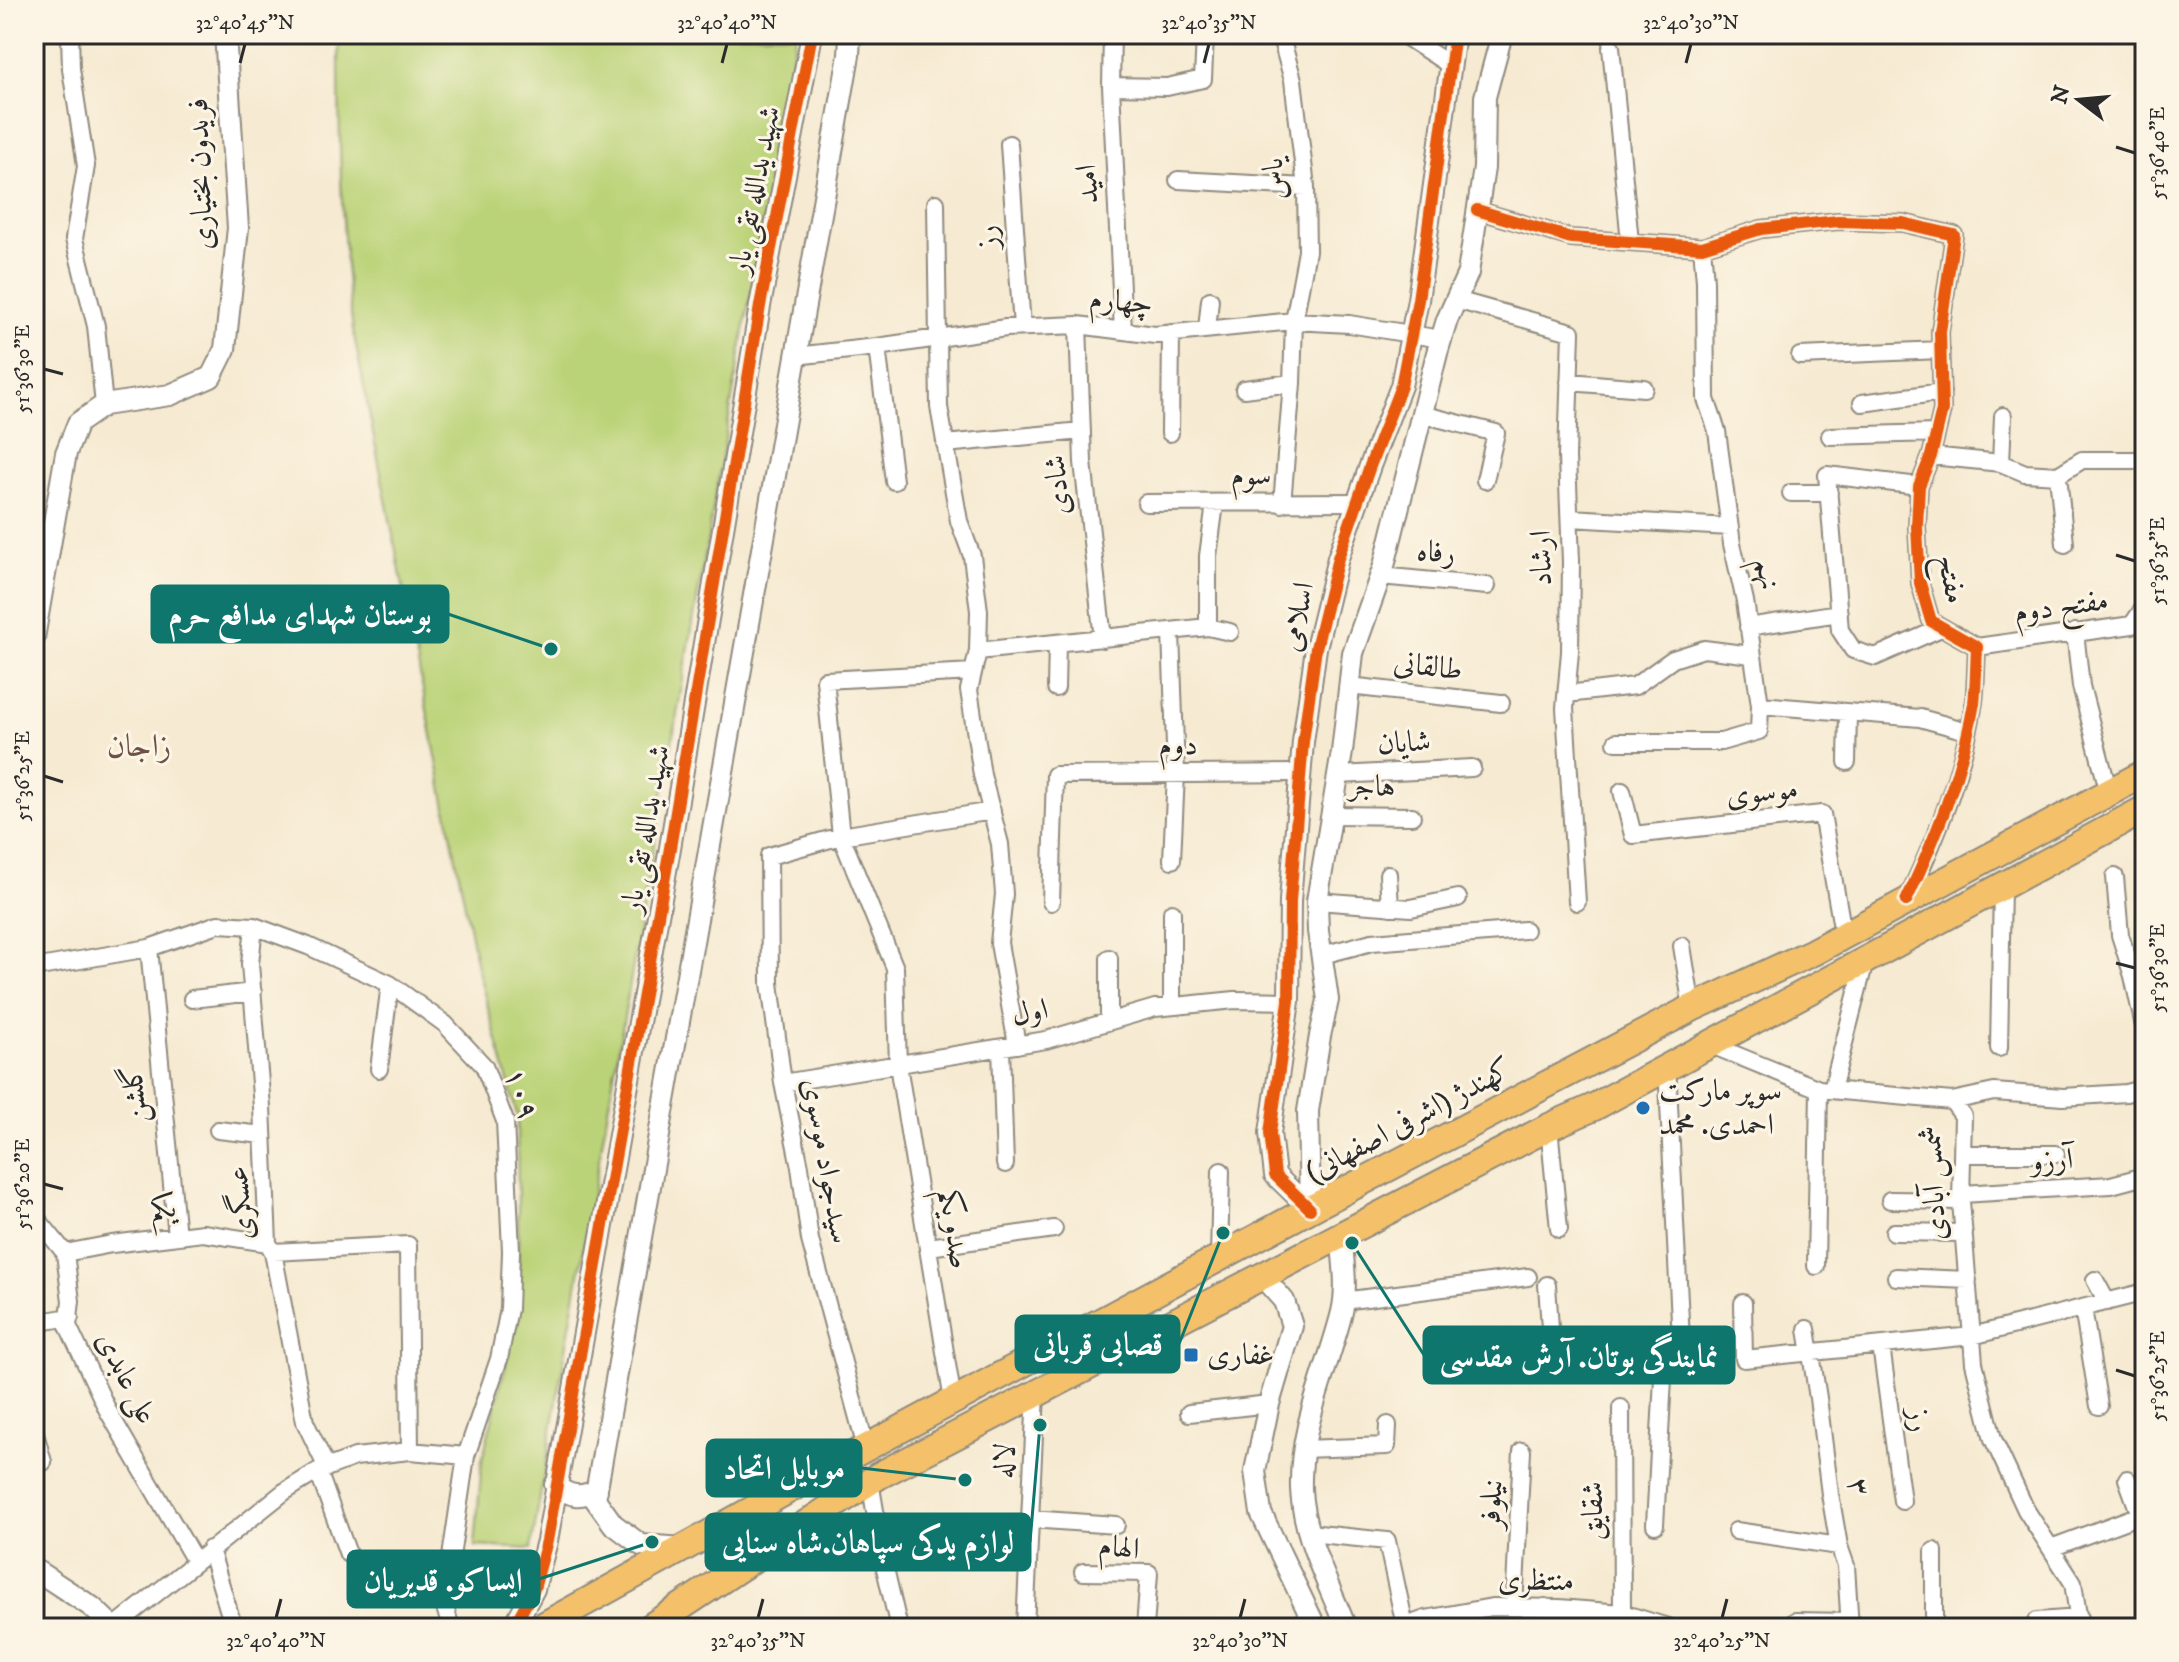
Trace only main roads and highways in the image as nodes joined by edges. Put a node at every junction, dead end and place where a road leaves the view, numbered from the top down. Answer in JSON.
{"nodes":[{"id":1,"x":2145,"y":773,"type":"edge"},
{"id":2,"x":2145,"y":809,"type":"edge"},
{"id":3,"x":1813,"y":952,"type":"junction"},
{"id":4,"x":1639,"y":1035,"type":"junction"},
{"id":5,"x":1705,"y":1046,"type":"junction"},
{"id":6,"x":1594,"y":1107,"type":"junction"},
{"id":7,"x":564,"y":1621,"type":"edge"},
{"id":8,"x":539,"y":1628,"type":"edge"},
{"id":9,"x":649,"y":1628,"type":"edge"}],
"edges":[{"from":1,"to":3,"type":"main road","name":"کهندژ (اشرفی اصفهانی)"},
{"from":2,"to":5,"type":"main road"},
{"from":3,"to":4,"type":"main road","name":"کهندژ (اشرفی اصفهانی)"},
{"from":3,"to":5,"type":"main road"},
{"from":4,"to":6,"type":"main road"},
{"from":4,"to":7,"type":"main road","name":"کهندژ (اشرفی اصفهانی)"},
{"from":5,"to":6,"type":"main road"},
{"from":6,"to":9,"type":"main road"},
{"from":7,"to":8,"type":"main road","name":"کهندژ (اشرفی اصفهانی)"}]}
